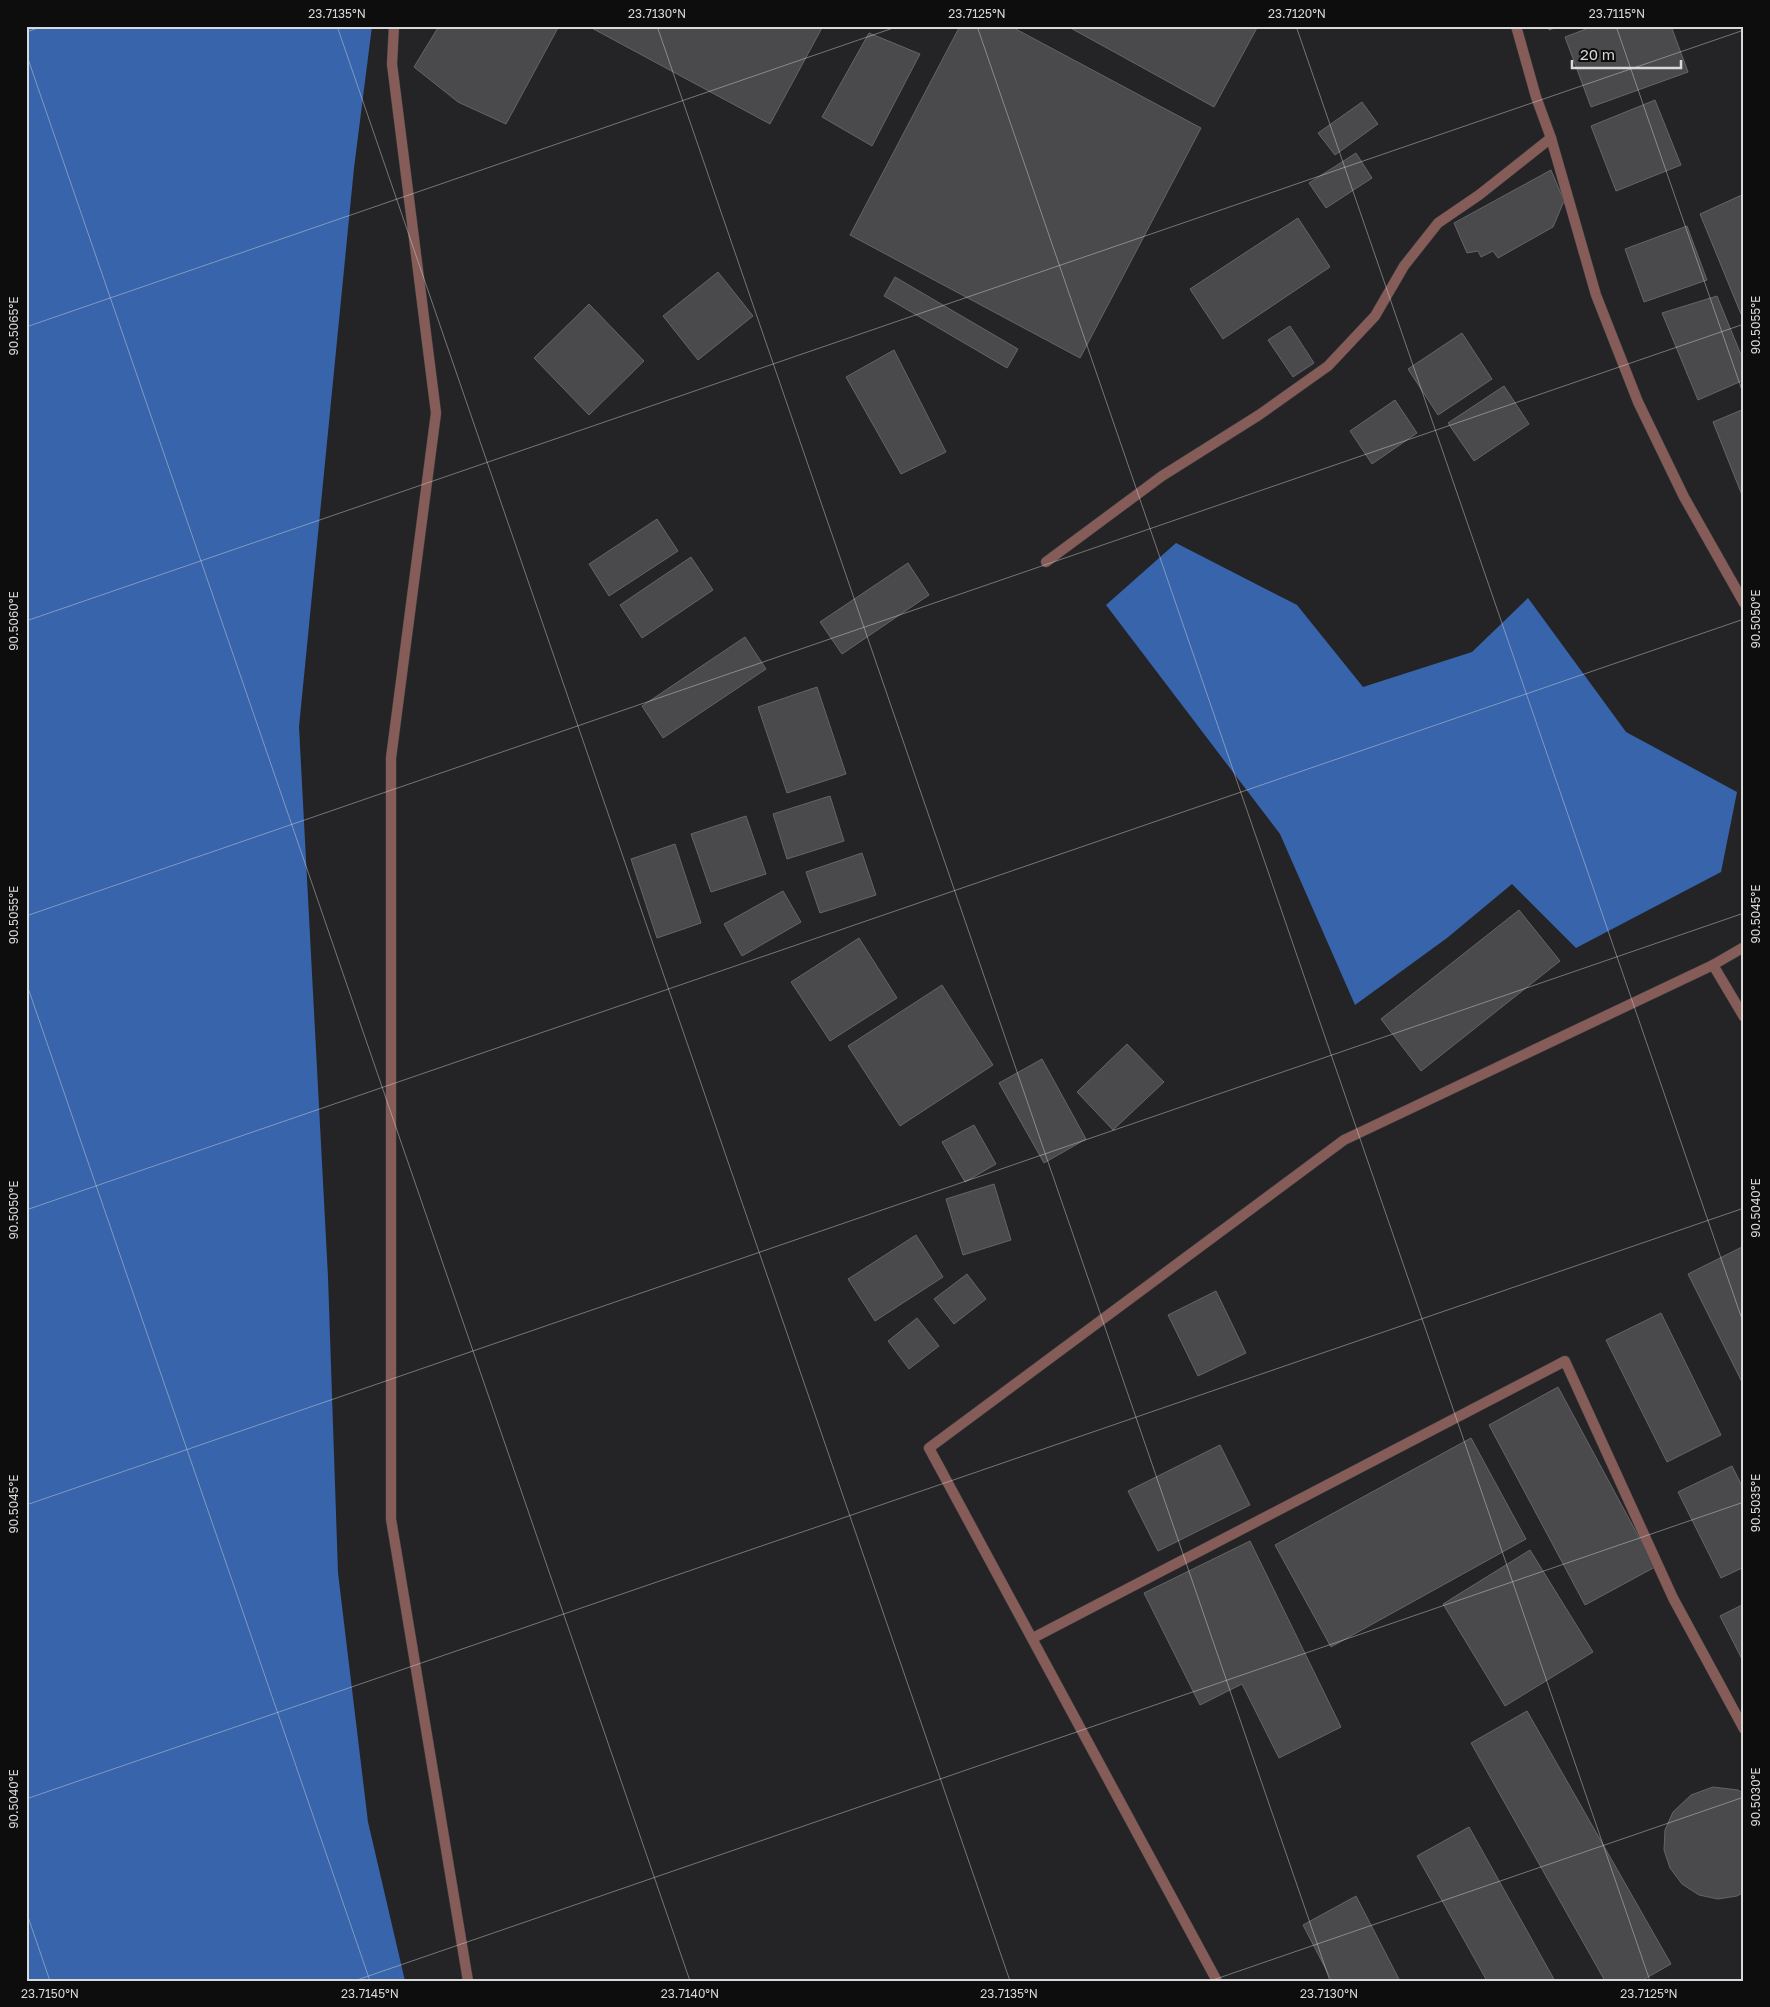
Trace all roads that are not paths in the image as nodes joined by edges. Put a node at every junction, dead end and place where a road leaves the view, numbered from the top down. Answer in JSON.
{"nodes":[{"id":1,"x":394,"y":26,"type":"edge"},
{"id":2,"x":1516,"y":26,"type":"edge"},
{"id":3,"x":1551,"y":138,"type":"junction"},
{"id":4,"x":1046,"y":562,"type":"dead end"},
{"id":5,"x":1744,"y":603,"type":"edge"},
{"id":6,"x":1744,"y":947,"type":"edge"},
{"id":7,"x":1713,"y":965,"type":"junction"},
{"id":8,"x":1744,"y":1017,"type":"edge"},
{"id":9,"x":1033,"y":1638,"type":"junction"},
{"id":10,"x":1744,"y":1730,"type":"edge"},
{"id":11,"x":468,"y":1981,"type":"edge"},
{"id":12,"x":1217,"y":1981,"type":"edge"}],
"edges":[{"from":1,"to":11,"type":"street"},
{"from":2,"to":3,"type":"street"},
{"from":3,"to":4,"type":"street"},
{"from":3,"to":5,"type":"street"},
{"from":6,"to":7,"type":"street"},
{"from":7,"to":8,"type":"street"},
{"from":7,"to":9,"type":"street"},
{"from":9,"to":10,"type":"street"},
{"from":9,"to":12,"type":"street"}]}
